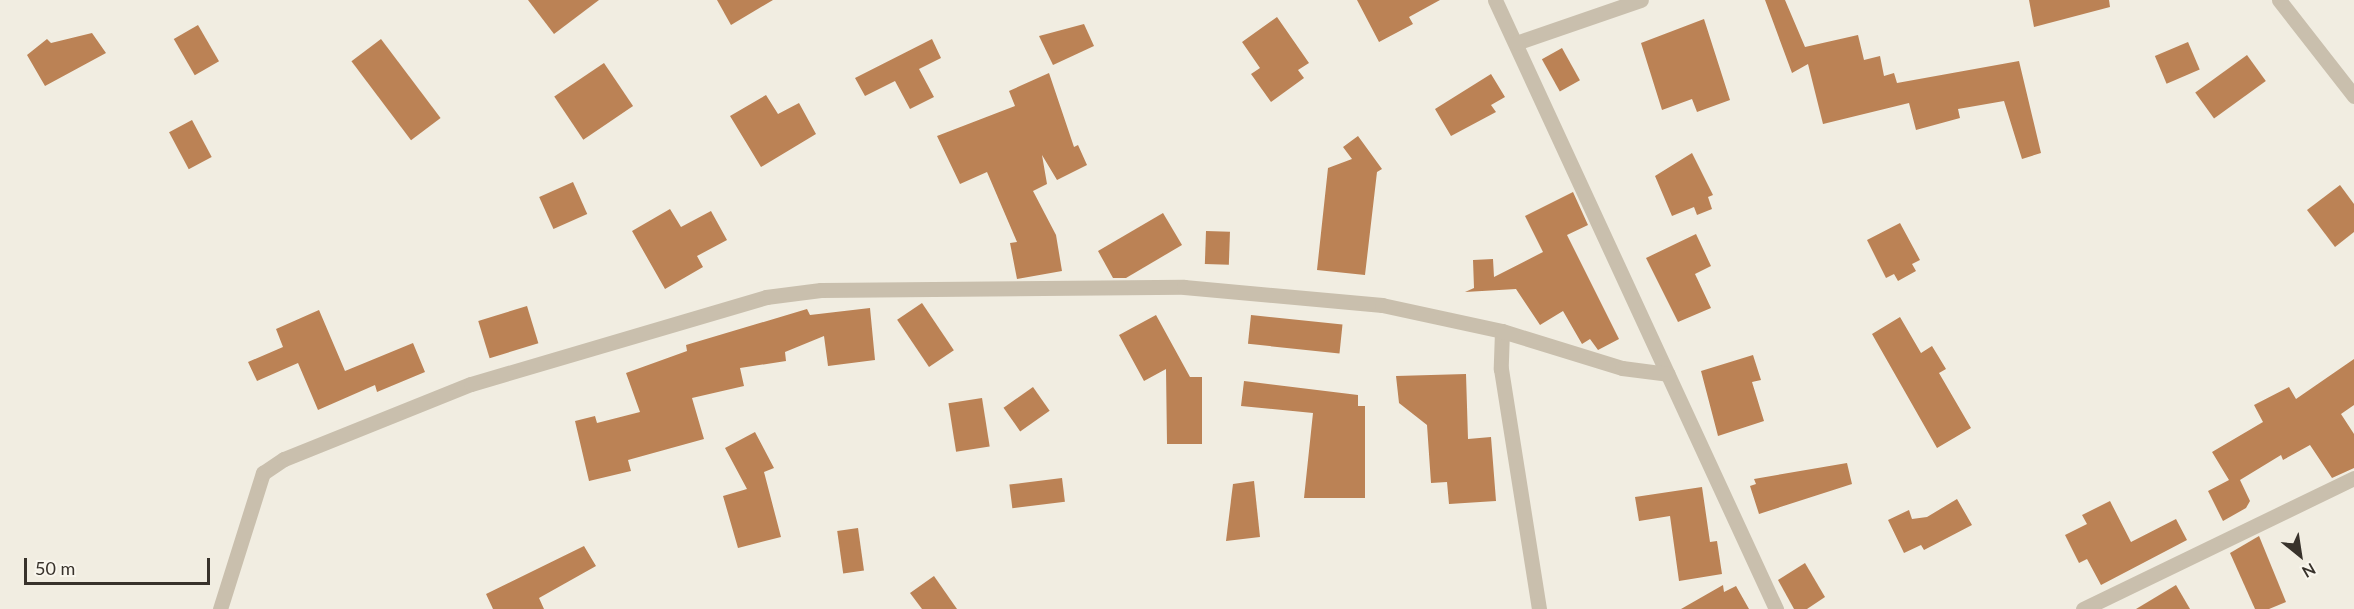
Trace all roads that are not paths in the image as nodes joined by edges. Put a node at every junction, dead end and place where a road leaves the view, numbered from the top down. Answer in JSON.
{"nodes":[{"id":1,"x":1495,"y":0,"type":"edge"},
{"id":2,"x":1641,"y":0,"type":"edge"},
{"id":3,"x":2279,"y":0,"type":"edge"},
{"id":4,"x":1516,"y":44,"type":"junction"},
{"id":5,"x":2354,"y":96,"type":"edge"},
{"id":6,"x":1502,"y":331,"type":"junction"},
{"id":7,"x":1668,"y":374,"type":"junction"},
{"id":8,"x":2354,"y":478,"type":"edge"},
{"id":9,"x":220,"y":609,"type":"edge"},
{"id":10,"x":1539,"y":609,"type":"edge"},
{"id":11,"x":1776,"y":609,"type":"edge"},
{"id":12,"x":2083,"y":609,"type":"edge"}],
"edges":[{"from":1,"to":4,"type":"street"},
{"from":2,"to":4,"type":"street"},
{"from":3,"to":5,"type":"street"},
{"from":4,"to":7,"type":"street"},
{"from":6,"to":7,"type":"street"},
{"from":6,"to":9,"type":"street"},
{"from":6,"to":10,"type":"street"},
{"from":7,"to":11,"type":"street"},
{"from":8,"to":12,"type":"street"}]}
